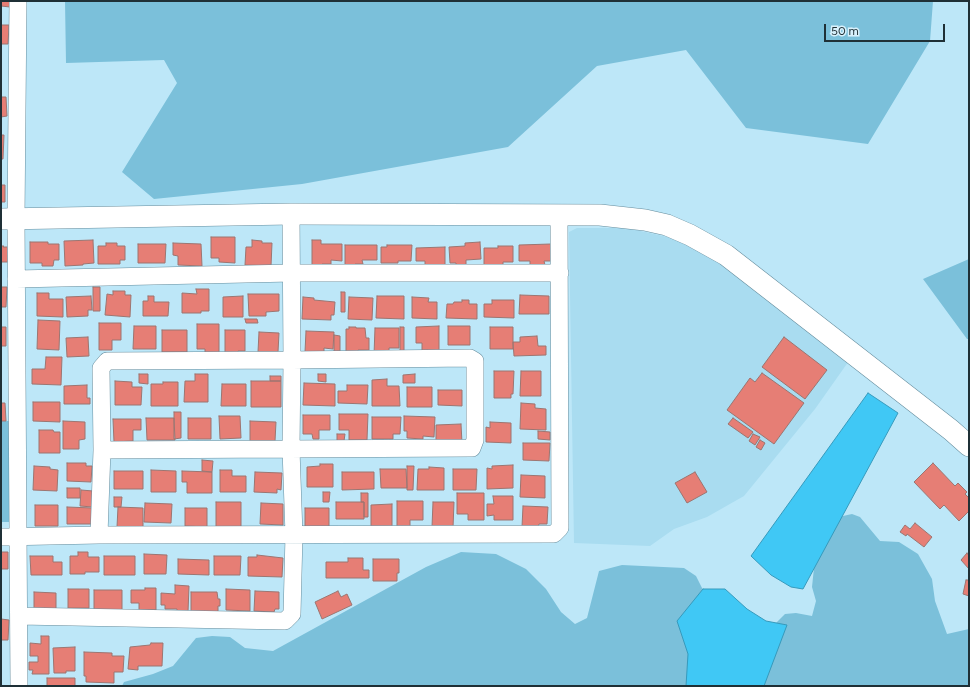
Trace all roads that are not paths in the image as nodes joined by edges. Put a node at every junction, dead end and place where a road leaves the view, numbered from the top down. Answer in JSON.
{"nodes":[{"id":1,"x":18,"y":1,"type":"edge"},
{"id":2,"x":291,"y":214,"type":"junction"},
{"id":3,"x":559,"y":214,"type":"junction"},
{"id":4,"x":8,"y":219,"type":"edge"},
{"id":5,"x":292,"y":273,"type":"junction"},
{"id":6,"x":560,"y":273,"type":"junction"},
{"id":7,"x":16,"y":279,"type":"junction"},
{"id":8,"x":292,"y":360,"type":"junction"},
{"id":9,"x":969,"y":446,"type":"edge"},
{"id":10,"x":292,"y":449,"type":"junction"},
{"id":11,"x":102,"y":450,"type":"junction"},
{"id":12,"x":99,"y":535,"type":"junction"},
{"id":13,"x":294,"y":535,"type":"junction"},
{"id":14,"x":9,"y":537,"type":"edge"},
{"id":15,"x":19,"y":616,"type":"junction"},
{"id":16,"x":19,"y":686,"type":"edge"}],
"edges":[{"from":1,"to":4,"type":"street"},
{"from":2,"to":3,"type":"street"},
{"from":2,"to":4,"type":"street"},
{"from":2,"to":5,"type":"street"},
{"from":3,"to":6,"type":"street"},
{"from":3,"to":9,"type":"street"},
{"from":4,"to":7,"type":"street"},
{"from":5,"to":6,"type":"street"},
{"from":5,"to":7,"type":"street"},
{"from":5,"to":8,"type":"street"},
{"from":6,"to":13,"type":"street"},
{"from":7,"to":14,"type":"street"},
{"from":8,"to":10,"type":"street"},
{"from":8,"to":10,"type":"street"},
{"from":8,"to":11,"type":"street"},
{"from":10,"to":11,"type":"street"},
{"from":10,"to":13,"type":"street"},
{"from":11,"to":12,"type":"street"},
{"from":12,"to":13,"type":"street"},
{"from":12,"to":14,"type":"street"},
{"from":13,"to":15,"type":"street"},
{"from":14,"to":15,"type":"street"},
{"from":15,"to":16,"type":"street"}]}
